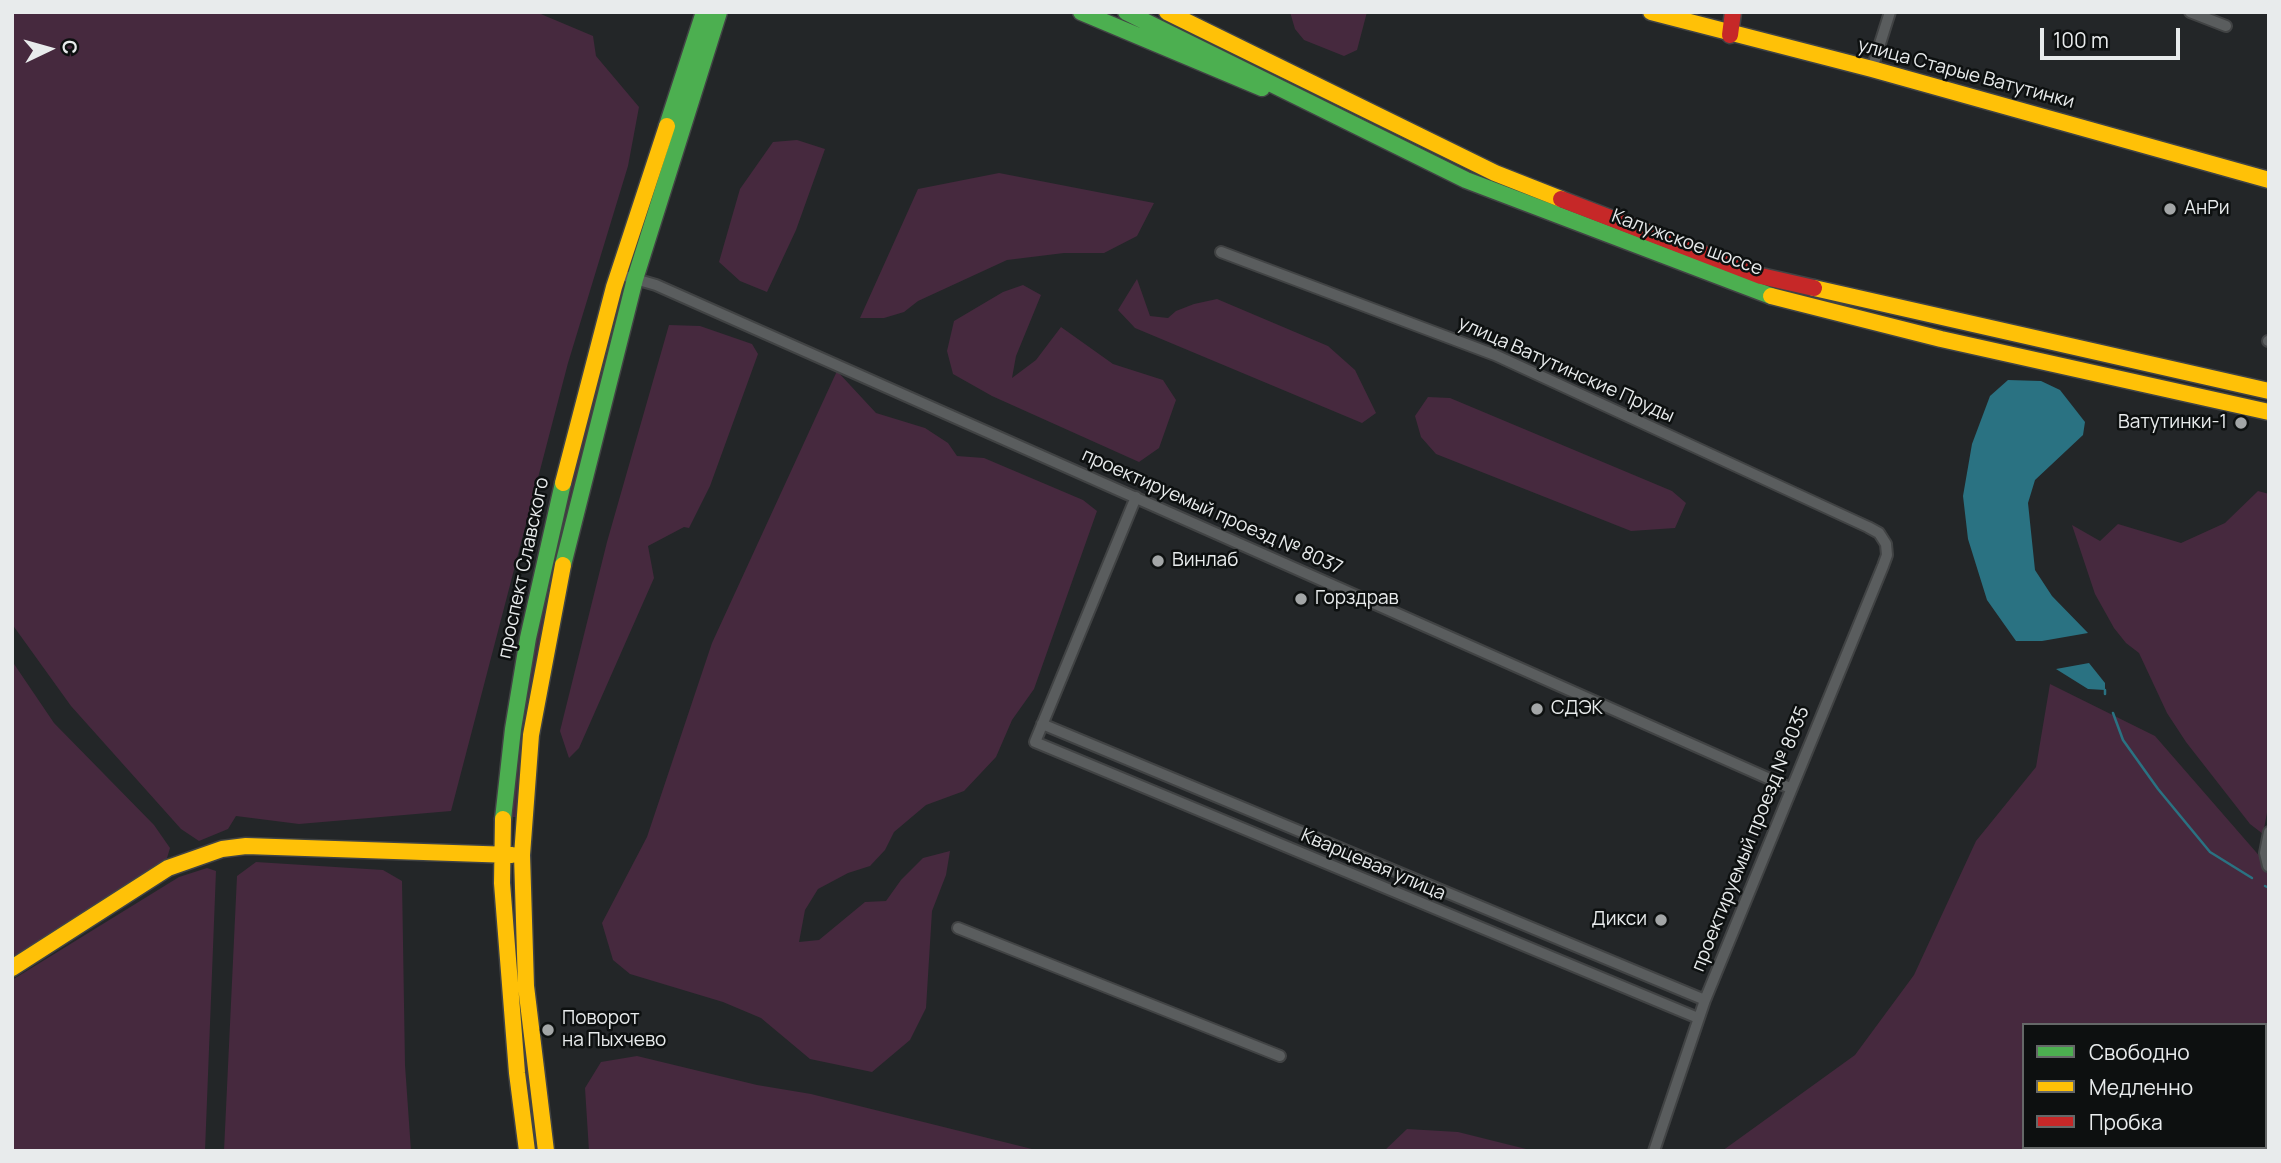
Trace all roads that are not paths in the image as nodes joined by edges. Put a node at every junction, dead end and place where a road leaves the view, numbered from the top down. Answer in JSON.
{"nodes":[{"id":1,"x":704,"y":12,"type":"edge"},
{"id":2,"x":719,"y":12,"type":"edge"},
{"id":3,"x":1081,"y":12,"type":"edge"},
{"id":4,"x":1126,"y":12,"type":"edge"},
{"id":5,"x":1167,"y":12,"type":"edge"},
{"id":6,"x":1651,"y":12,"type":"edge"},
{"id":7,"x":1733,"y":12,"type":"edge"},
{"id":8,"x":1890,"y":12,"type":"edge"},
{"id":9,"x":2190,"y":12,"type":"edge"},
{"id":10,"x":2226,"y":26,"type":"dead end"},
{"id":11,"x":1730,"y":34,"type":"junction"},
{"id":12,"x":1872,"y":69,"type":"junction"},
{"id":13,"x":1330,"y":114,"type":"junction"},
{"id":14,"x":2269,"y":180,"type":"edge"},
{"id":15,"x":1221,"y":252,"type":"dead end"},
{"id":16,"x":618,"y":274,"type":"junction"},
{"id":17,"x":635,"y":279,"type":"junction"},
{"id":18,"x":2269,"y":391,"type":"edge"},
{"id":19,"x":2269,"y":412,"type":"edge"},
{"id":20,"x":1136,"y":497,"type":"junction"},
{"id":21,"x":1886,"y":544,"type":"joint"},
{"id":22,"x":1042,"y":724,"type":"junction"},
{"id":23,"x":1790,"y":788,"type":"junction"},
{"id":24,"x":503,"y":820,"type":"junction"},
{"id":25,"x":2269,"y":832,"type":"edge"},
{"id":26,"x":470,"y":853,"type":"junction"},
{"id":27,"x":501,"y":855,"type":"junction"},
{"id":28,"x":522,"y":855,"type":"junction"},
{"id":29,"x":2268,"y":866,"type":"edge"},
{"id":30,"x":502,"y":883,"type":"junction"},
{"id":31,"x":958,"y":928,"type":"dead end"},
{"id":32,"x":12,"y":968,"type":"edge"},
{"id":33,"x":1705,"y":1000,"type":"junction"},
{"id":34,"x":1698,"y":1018,"type":"junction"},
{"id":35,"x":1280,"y":1056,"type":"dead end"},
{"id":36,"x":527,"y":1151,"type":"edge"},
{"id":37,"x":546,"y":1151,"type":"edge"},
{"id":38,"x":1654,"y":1151,"type":"edge"}],
"edges":[{"from":1,"to":16,"type":"main road","name":"проспект Славского"},
{"from":2,"to":17,"type":"main road","name":"проспект Славского"},
{"from":3,"to":13,"type":"main road"},
{"from":4,"to":13,"type":"main road","name":"Калужское шоссе"},
{"from":5,"to":18,"type":"main road","name":"Калужское шоссе"},
{"from":6,"to":11,"type":"main road","name":"улица Старые Ватутинки"},
{"from":7,"to":11,"type":"main road"},
{"from":8,"to":12,"type":"street"},
{"from":9,"to":10,"type":"street"},
{"from":11,"to":12,"type":"main road","name":"улица Старые Ватутинки"},
{"from":12,"to":14,"type":"main road","name":"улица Старые Ватутинки"},
{"from":13,"to":19,"type":"main road","name":"Калужское шоссе"},
{"from":15,"to":21,"type":"street","name":"улица Ватутинские Пруды"},
{"from":16,"to":17,"type":"street","name":"проектируемый проезд № 8037"},
{"from":16,"to":24,"type":"main road","name":"проспект Славского"},
{"from":17,"to":20,"type":"street","name":"проектируемый проезд № 8037"},
{"from":17,"to":28,"type":"main road","name":"проспект Славского"},
{"from":20,"to":22,"type":"street"},
{"from":20,"to":23,"type":"street","name":"проектируемый проезд № 8037"},
{"from":21,"to":23,"type":"street","name":"проектируемый проезд № 8035"},
{"from":22,"to":33,"type":"street","name":"Кварцевая улица"},
{"from":22,"to":34,"type":"street","name":"Кварцевая улица"},
{"from":23,"to":33,"type":"street","name":"проектируемый проезд № 8035"},
{"from":24,"to":26,"type":"main road"},
{"from":24,"to":27,"type":"main road","name":"проспект Славского"},
{"from":25,"to":29,"type":"street"},
{"from":26,"to":27,"type":"main road"},
{"from":26,"to":30,"type":"main road"},
{"from":26,"to":32,"type":"main road"},
{"from":27,"to":28,"type":"main road"},
{"from":27,"to":30,"type":"main road","name":"проспект Славского"},
{"from":28,"to":37,"type":"main road","name":"проспект Славского"},
{"from":30,"to":36,"type":"main road","name":"проспект Славского"},
{"from":31,"to":35,"type":"street"},
{"from":33,"to":34,"type":"street","name":"проектируемый проезд № 8035"},
{"from":34,"to":38,"type":"street","name":"проектируемый проезд № 8035"}]}
